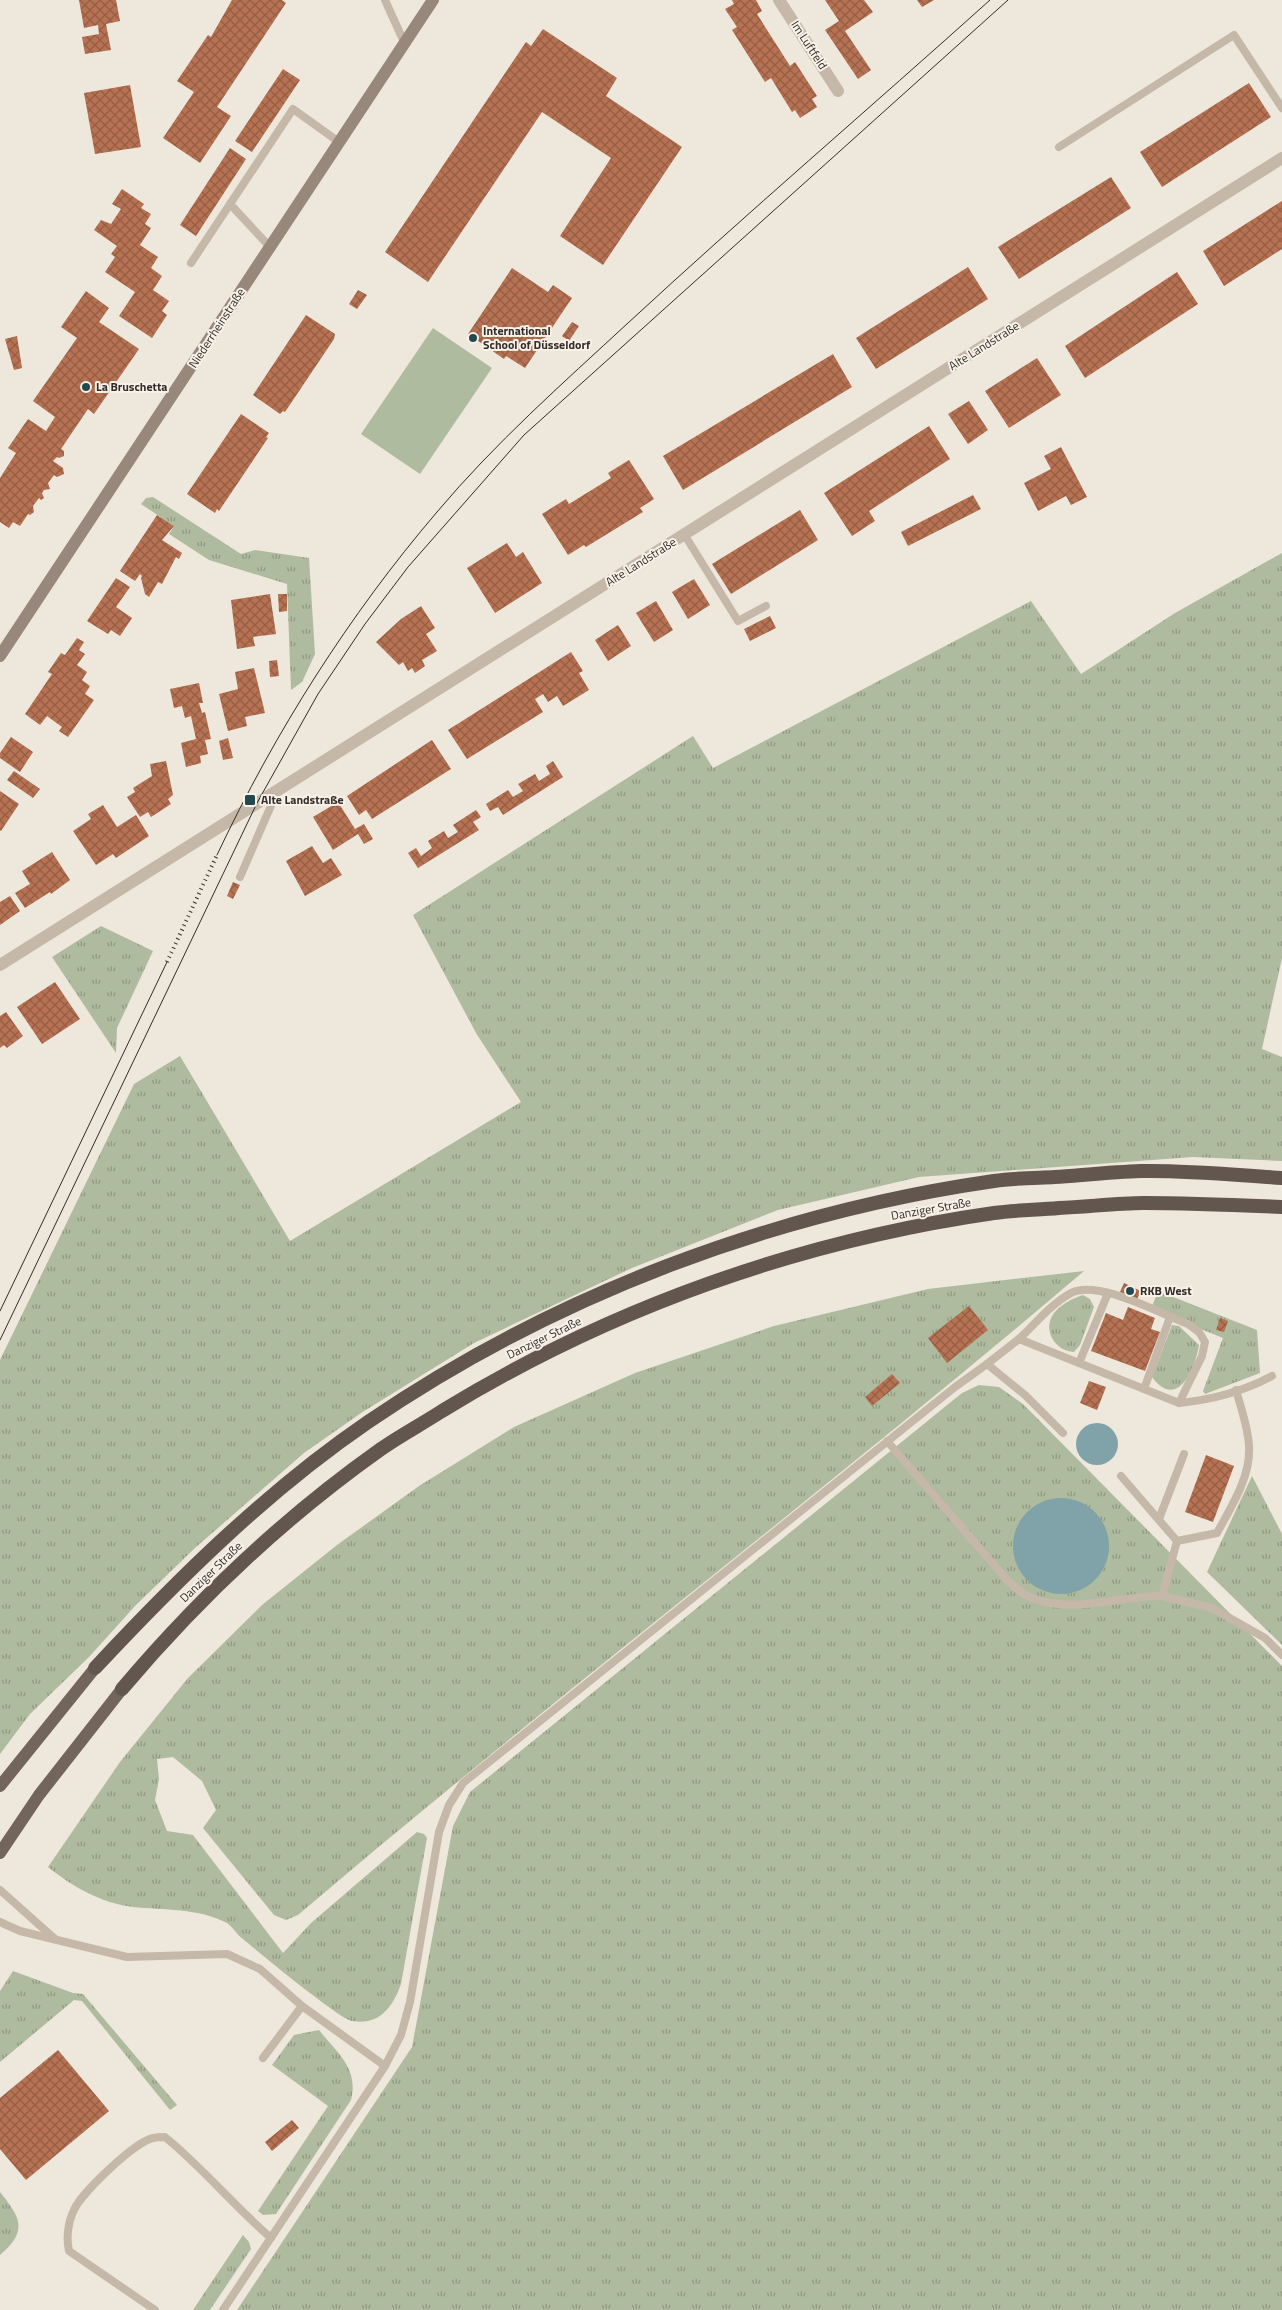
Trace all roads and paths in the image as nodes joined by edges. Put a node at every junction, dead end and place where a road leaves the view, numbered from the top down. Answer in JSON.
{"nodes":[{"id":1,"x":385,"y":0,"type":"edge"},
{"id":2,"x":433,"y":0,"type":"edge"},
{"id":3,"x":779,"y":0,"type":"edge"},
{"id":4,"x":404,"y":42,"type":"junction"},
{"id":5,"x":838,"y":91,"type":"dead end"},
{"id":6,"x":1282,"y":108,"type":"edge"},
{"id":7,"x":339,"y":142,"type":"junction"},
{"id":8,"x":1059,"y":147,"type":"dead end"},
{"id":9,"x":1282,"y":158,"type":"edge"},
{"id":10,"x":230,"y":204,"type":"junction"},
{"id":11,"x":270,"y":247,"type":"junction"},
{"id":12,"x":191,"y":263,"type":"dead end"},
{"id":13,"x":684,"y":534,"type":"junction"},
{"id":14,"x":766,"y":606,"type":"dead end"},
{"id":15,"x":0,"y":656,"type":"edge"},
{"id":16,"x":278,"y":790,"type":"junction"},
{"id":17,"x":240,"y":877,"type":"dead end"},
{"id":18,"x":0,"y":965,"type":"edge"},
{"id":19,"x":1282,"y":1178,"type":"edge"},
{"id":20,"x":1281,"y":1207,"type":"edge"},
{"id":21,"x":1108,"y":1293,"type":"junction"},
{"id":22,"x":1170,"y":1317,"type":"junction"},
{"id":23,"x":1018,"y":1339,"type":"junction"},
{"id":24,"x":1079,"y":1363,"type":"junction"},
{"id":25,"x":987,"y":1364,"type":"junction"},
{"id":26,"x":1272,"y":1376,"type":"dead end"},
{"id":27,"x":1144,"y":1389,"type":"junction"},
{"id":28,"x":1236,"y":1390,"type":"junction"},
{"id":29,"x":1179,"y":1403,"type":"junction"},
{"id":30,"x":1062,"y":1433,"type":"dead end"},
{"id":31,"x":888,"y":1441,"type":"junction"},
{"id":32,"x":1184,"y":1454,"type":"dead end"},
{"id":33,"x":1121,"y":1476,"type":"dead end"},
{"id":34,"x":1158,"y":1519,"type":"junction"},
{"id":35,"x":1177,"y":1541,"type":"junction"},
{"id":36,"x":1162,"y":1596,"type":"junction"},
{"id":37,"x":1282,"y":1655,"type":"edge"},
{"id":38,"x":95,"y":1668,"type":"joint"},
{"id":39,"x":122,"y":1689,"type":"joint"},
{"id":40,"x":0,"y":1786,"type":"edge"},
{"id":41,"x":0,"y":1853,"type":"edge"},
{"id":42,"x":0,"y":1890,"type":"edge"},
{"id":43,"x":0,"y":1922,"type":"edge"},
{"id":44,"x":56,"y":1940,"type":"junction"},
{"id":45,"x":302,"y":2006,"type":"junction"},
{"id":46,"x":263,"y":2058,"type":"dead end"},
{"id":47,"x":385,"y":2066,"type":"junction"},
{"id":48,"x":271,"y":2238,"type":"junction"},
{"id":49,"x":155,"y":2310,"type":"edge"},
{"id":50,"x":223,"y":2310,"type":"edge"}],
"edges":[{"from":1,"to":4,"type":"lane"},
{"from":2,"to":4,"type":"main road","name":"Niederrheinstraße"},
{"from":3,"to":5,"type":"street","name":"Im Luftfeld"},
{"from":4,"to":7,"type":"main road","name":"Niederrheinstraße"},
{"from":6,"to":8,"type":"lane"},
{"from":7,"to":10,"type":"lane"},
{"from":7,"to":11,"type":"main road","name":"Niederrheinstraße"},
{"from":9,"to":13,"type":"street","name":"Alte Landstraße"},
{"from":10,"to":11,"type":"lane"},
{"from":10,"to":12,"type":"lane"},
{"from":11,"to":15,"type":"main road","name":"Niederrheinstraße"},
{"from":13,"to":14,"type":"lane"},
{"from":13,"to":16,"type":"street","name":"Alte Landstraße"},
{"from":16,"to":17,"type":"lane"},
{"from":16,"to":18,"type":"street","name":"Alte Landstraße"},
{"from":19,"to":38,"type":"highway","name":"Danziger Straße"},
{"from":20,"to":39,"type":"highway","name":"Danziger Straße"},
{"from":21,"to":22,"type":"lane"},
{"from":21,"to":23,"type":"lane"},
{"from":21,"to":24,"type":"lane"},
{"from":22,"to":27,"type":"lane"},
{"from":22,"to":29,"type":"lane"},
{"from":23,"to":24,"type":"lane"},
{"from":23,"to":25,"type":"lane"},
{"from":24,"to":27,"type":"lane"},
{"from":25,"to":30,"type":"lane"},
{"from":25,"to":31,"type":"lane"},
{"from":26,"to":28,"type":"lane"},
{"from":27,"to":29,"type":"lane"},
{"from":28,"to":29,"type":"lane"},
{"from":28,"to":35,"type":"lane"},
{"from":31,"to":36,"type":"lane"},
{"from":31,"to":47,"type":"lane"},
{"from":32,"to":34,"type":"lane"},
{"from":33,"to":34,"type":"lane"},
{"from":34,"to":35,"type":"lane"},
{"from":35,"to":36,"type":"lane"},
{"from":36,"to":37,"type":"lane"},
{"from":38,"to":40,"type":"main road","name":"Danziger Straße"},
{"from":39,"to":41,"type":"main road","name":"Danziger Straße"},
{"from":42,"to":44,"type":"lane"},
{"from":43,"to":44,"type":"lane"},
{"from":44,"to":45,"type":"lane"},
{"from":45,"to":46,"type":"lane"},
{"from":45,"to":47,"type":"lane"},
{"from":47,"to":48,"type":"lane"},
{"from":48,"to":49,"type":"lane"},
{"from":48,"to":50,"type":"lane"}]}
